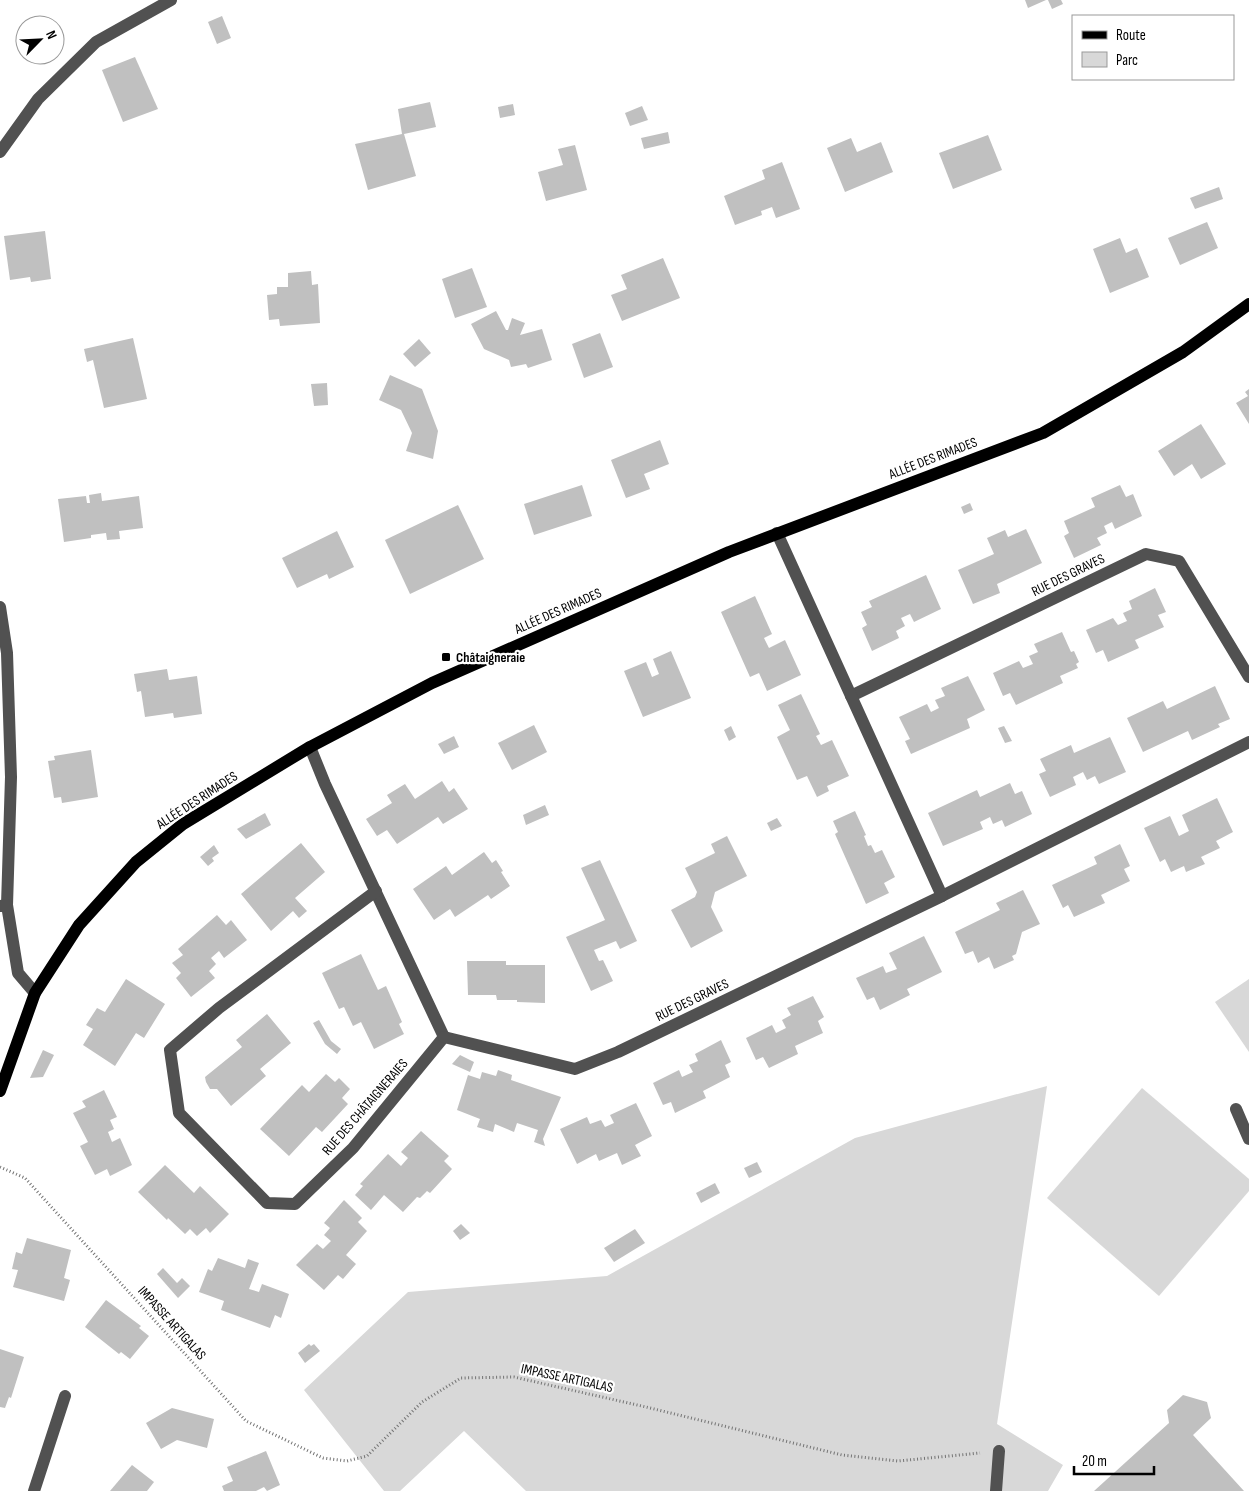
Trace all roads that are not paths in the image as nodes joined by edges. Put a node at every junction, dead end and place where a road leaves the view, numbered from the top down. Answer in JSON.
{"nodes":[{"id":1,"x":171,"y":0,"type":"edge"},
{"id":2,"x":0,"y":152,"type":"edge"},
{"id":3,"x":1249,"y":304,"type":"edge"},
{"id":4,"x":778,"y":533,"type":"junction"},
{"id":5,"x":0,"y":608,"type":"edge"},
{"id":6,"x":1249,"y":677,"type":"edge"},
{"id":7,"x":851,"y":696,"type":"junction"},
{"id":8,"x":1249,"y":742,"type":"edge"},
{"id":9,"x":310,"y":747,"type":"junction"},
{"id":10,"x":376,"y":891,"type":"junction"},
{"id":11,"x":942,"y":896,"type":"junction"},
{"id":12,"x":4,"y":906,"type":"edge"},
{"id":13,"x":35,"y":993,"type":"junction"},
{"id":14,"x":444,"y":1037,"type":"junction"},
{"id":15,"x":0,"y":1091,"type":"edge"},
{"id":16,"x":1236,"y":1109,"type":"dead end"},
{"id":17,"x":1249,"y":1139,"type":"edge"},
{"id":18,"x":66,"y":1396,"type":"dead end"},
{"id":19,"x":999,"y":1451,"type":"road end"},
{"id":20,"x":34,"y":1491,"type":"edge"},
{"id":21,"x":996,"y":1491,"type":"edge"}],
"edges":[{"from":1,"to":2,"type":"street"},
{"from":3,"to":4,"type":"main road","name":"ALLÉE DES RIMADES"},
{"from":4,"to":7,"type":"street"},
{"from":4,"to":9,"type":"main road","name":"ALLÉE DES RIMADES"},
{"from":5,"to":12,"type":"street"},
{"from":6,"to":7,"type":"street","name":"RUE DES GRAVES"},
{"from":7,"to":11,"type":"street"},
{"from":8,"to":11,"type":"street","name":"RUE DES GRAVES"},
{"from":9,"to":10,"type":"street"},
{"from":9,"to":13,"type":"main road","name":"ALLÉE DES RIMADES"},
{"from":10,"to":14,"type":"street"},
{"from":10,"to":14,"type":"street","name":"RUE DES CHÂTAIGNERAIES"},
{"from":11,"to":14,"type":"street","name":"RUE DES GRAVES"},
{"from":12,"to":13,"type":"street"},
{"from":13,"to":15,"type":"main road","name":"ALLÉE DES RIMADES"},
{"from":16,"to":17,"type":"street"},
{"from":18,"to":20,"type":"street"},
{"from":19,"to":21,"type":"street"}]}
